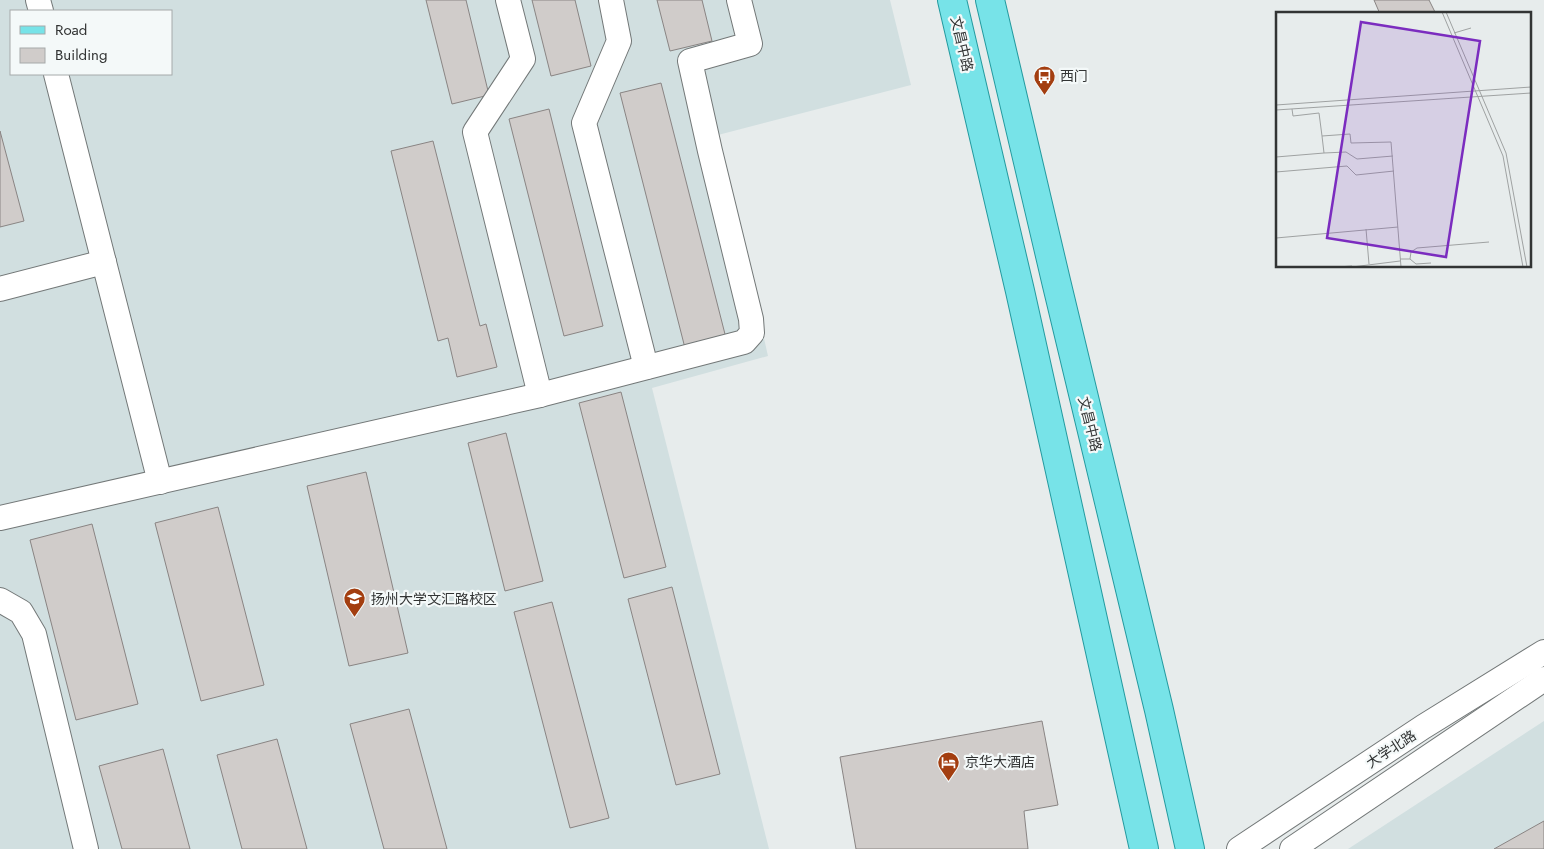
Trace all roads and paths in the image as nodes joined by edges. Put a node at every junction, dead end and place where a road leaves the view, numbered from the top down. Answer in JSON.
{"nodes":[{"id":1,"x":508,"y":0,"type":"edge"},
{"id":2,"x":611,"y":0,"type":"edge"},
{"id":3,"x":739,"y":0,"type":"edge"},
{"id":4,"x":952,"y":0,"type":"edge"},
{"id":5,"x":990,"y":0,"type":"edge"},
{"id":6,"x":56,"y":75,"type":"edge"},
{"id":7,"x":104,"y":262,"type":"junction"},
{"id":8,"x":0,"y":289,"type":"edge"},
{"id":9,"x":646,"y":367,"type":"junction"},
{"id":10,"x":540,"y":395,"type":"junction"},
{"id":11,"x":160,"y":482,"type":"junction"},
{"id":12,"x":0,"y":518,"type":"edge"},
{"id":13,"x":0,"y":600,"type":"edge"},
{"id":14,"x":1544,"y":652,"type":"edge"},
{"id":15,"x":1544,"y":679,"type":"edge"},
{"id":16,"x":86,"y":849,"type":"edge"},
{"id":17,"x":1144,"y":849,"type":"edge"},
{"id":18,"x":1190,"y":849,"type":"edge"},
{"id":19,"x":1239,"y":849,"type":"edge"},
{"id":20,"x":1292,"y":849,"type":"edge"}],
"edges":[{"from":1,"to":10,"type":"street"},
{"from":2,"to":9,"type":"street"},
{"from":3,"to":9,"type":"street"},
{"from":4,"to":17,"type":"main road","name":"文昌中路"},
{"from":5,"to":18,"type":"main road","name":"文昌中路"},
{"from":6,"to":7,"type":"street"},
{"from":7,"to":8,"type":"street"},
{"from":7,"to":11,"type":"street"},
{"from":9,"to":10,"type":"street"},
{"from":10,"to":11,"type":"street"},
{"from":11,"to":12,"type":"street"},
{"from":13,"to":16,"type":"street"},
{"from":14,"to":19,"type":"street","name":"大学北路"},
{"from":15,"to":20,"type":"street","name":"大学北路"}]}
